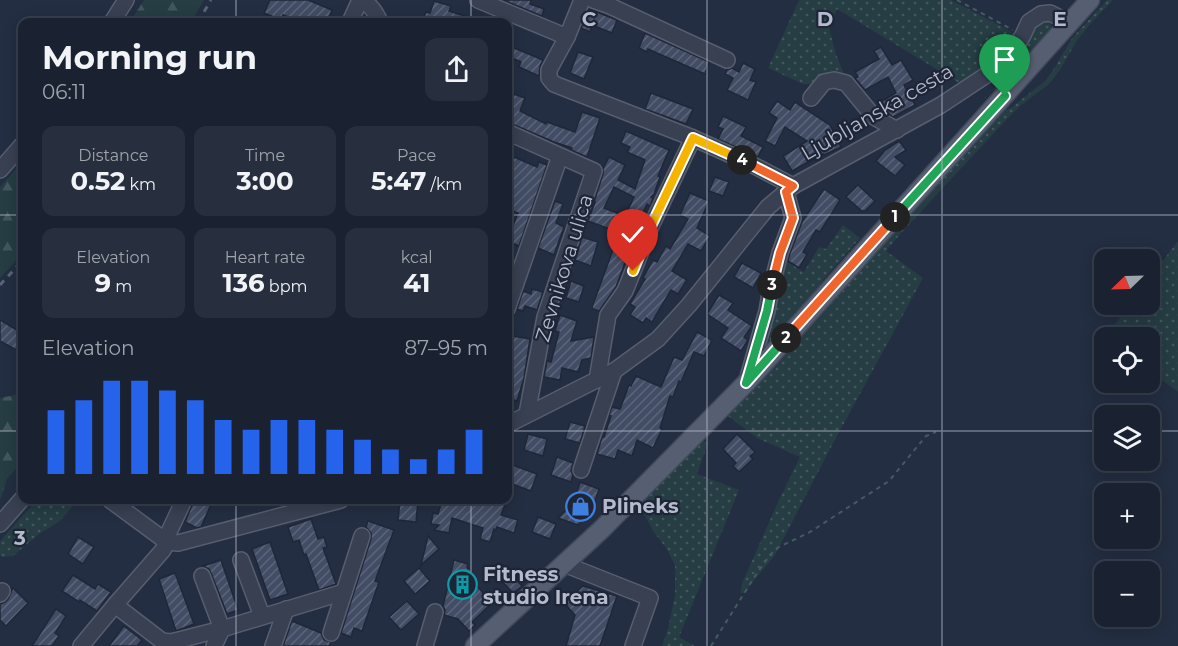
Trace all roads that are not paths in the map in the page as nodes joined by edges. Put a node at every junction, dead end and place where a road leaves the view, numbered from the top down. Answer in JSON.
{"nodes":[{"id":1,"x":126,"y":0,"type":"edge"},
{"id":2,"x":361,"y":0,"type":"edge"},
{"id":3,"x":478,"y":0,"type":"edge"},
{"id":4,"x":582,"y":0,"type":"edge"},
{"id":5,"x":593,"y":0,"type":"edge"},
{"id":6,"x":1090,"y":0,"type":"edge"},
{"id":7,"x":115,"y":18,"type":"edge"},
{"id":8,"x":352,"y":18,"type":"edge"},
{"id":9,"x":378,"y":18,"type":"edge"},
{"id":10,"x":1068,"y":25,"type":"junction"},
{"id":11,"x":567,"y":37,"type":"junction"},
{"id":12,"x":727,"y":60,"type":"dead end"},
{"id":13,"x":812,"y":98,"type":"dead end"},
{"id":14,"x":897,"y":130,"type":"junction"},
{"id":15,"x":512,"y":137,"type":"edge"},
{"id":16,"x":693,"y":138,"type":"junction"},
{"id":17,"x":18,"y":150,"type":"edge"},
{"id":18,"x":560,"y":156,"type":"junction"},
{"id":19,"x":0,"y":170,"type":"edge"},
{"id":20,"x":789,"y":189,"type":"junction"},
{"id":21,"x":512,"y":295,"type":"edge"},
{"id":22,"x":614,"y":371,"type":"junction"},
{"id":23,"x":597,"y":380,"type":"junction"},
{"id":24,"x":746,"y":383,"type":"junction"},
{"id":25,"x":527,"y":414,"type":"junction"},
{"id":26,"x":512,"y":422,"type":"edge"},
{"id":27,"x":581,"y":470,"type":"dead end"},
{"id":28,"x":18,"y":504,"type":"edge"},
{"id":29,"x":115,"y":504,"type":"edge"},
{"id":30,"x":182,"y":504,"type":"edge"},
{"id":31,"x":320,"y":504,"type":"edge"},
{"id":32,"x":0,"y":524,"type":"edge"},
{"id":33,"x":362,"y":536,"type":"dead end"},
{"id":34,"x":167,"y":542,"type":"junction"},
{"id":35,"x":241,"y":560,"type":"dead end"},
{"id":36,"x":564,"y":564,"type":"junction"},
{"id":37,"x":202,"y":576,"type":"dead end"},
{"id":38,"x":344,"y":592,"type":"junction"},
{"id":39,"x":115,"y":605,"type":"junction"},
{"id":40,"x":285,"y":609,"type":"junction"},
{"id":41,"x":435,"y":612,"type":"dead end"},
{"id":42,"x":262,"y":616,"type":"junction"},
{"id":43,"x":222,"y":629,"type":"junction"},
{"id":44,"x":331,"y":633,"type":"dead end"},
{"id":45,"x":160,"y":644,"type":"edge"},
{"id":46,"x":81,"y":646,"type":"edge"},
{"id":47,"x":214,"y":646,"type":"edge"},
{"id":48,"x":273,"y":646,"type":"edge"},
{"id":49,"x":425,"y":646,"type":"edge"},
{"id":50,"x":475,"y":646,"type":"edge"},
{"id":51,"x":633,"y":646,"type":"edge"}],
"edges":[{"from":1,"to":7,"type":"street"},
{"from":2,"to":8,"type":"street"},
{"from":2,"to":9,"type":"street"},
{"from":3,"to":11,"type":"street"},
{"from":4,"to":11,"type":"street"},
{"from":5,"to":12,"type":"street"},
{"from":6,"to":10,"type":"main road"},
{"from":10,"to":14,"type":"street","name":"Ljubljanska cesta"},
{"from":10,"to":24,"type":"main road"},
{"from":11,"to":16,"type":"street"},
{"from":13,"to":14,"type":"street"},
{"from":14,"to":20,"type":"street","name":"Ljubljanska cesta"},
{"from":15,"to":18,"type":"street","name":"Zevnikova ulica"},
{"from":16,"to":20,"type":"street"},
{"from":16,"to":23,"type":"street"},
{"from":17,"to":19,"type":"street"},
{"from":18,"to":21,"type":"street","name":"Zevnikova ulica"},
{"from":18,"to":25,"type":"street","name":"Zevnikova ulica"},
{"from":20,"to":22,"type":"street","name":"Ljubljanska cesta"},
{"from":20,"to":24,"type":"street"},
{"from":22,"to":23,"type":"street","name":"Ljubljanska cesta"},
{"from":22,"to":27,"type":"street"},
{"from":23,"to":25,"type":"street","name":"Ljubljanska cesta"},
{"from":24,"to":36,"type":"main road"},
{"from":25,"to":26,"type":"street"},
{"from":28,"to":32,"type":"street"},
{"from":29,"to":34,"type":"street"},
{"from":30,"to":34,"type":"street"},
{"from":31,"to":34,"type":"street"},
{"from":33,"to":38,"type":"street"},
{"from":34,"to":39,"type":"street"},
{"from":35,"to":42,"type":"street"},
{"from":36,"to":50,"type":"main road"},
{"from":36,"to":51,"type":"street"},
{"from":37,"to":43,"type":"street"},
{"from":38,"to":40,"type":"street"},
{"from":38,"to":44,"type":"street"},
{"from":39,"to":45,"type":"street"},
{"from":39,"to":46,"type":"street"},
{"from":40,"to":42,"type":"street"},
{"from":40,"to":48,"type":"street"},
{"from":41,"to":49,"type":"street"},
{"from":42,"to":43,"type":"street"},
{"from":43,"to":45,"type":"street"},
{"from":43,"to":47,"type":"street"}]}
